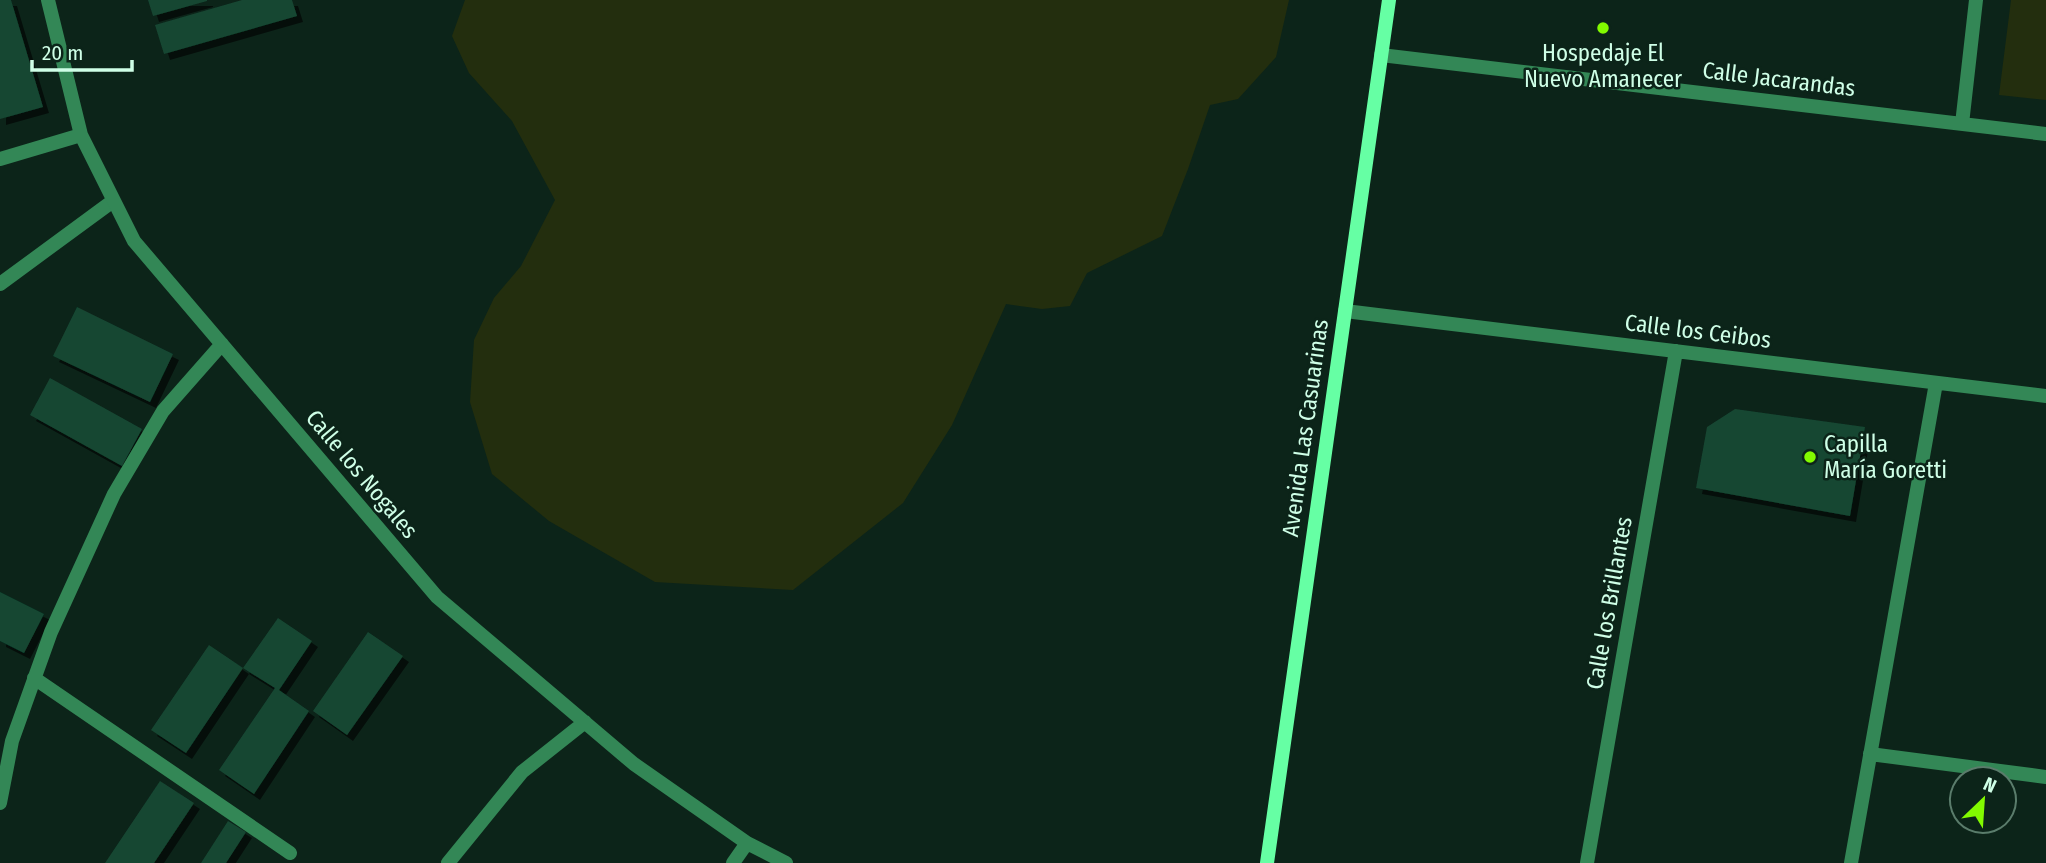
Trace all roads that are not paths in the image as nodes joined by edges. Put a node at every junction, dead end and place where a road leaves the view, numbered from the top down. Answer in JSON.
{"nodes":[{"id":1,"x":48,"y":0,"type":"edge"},
{"id":2,"x":1389,"y":0,"type":"edge"},
{"id":3,"x":1976,"y":0,"type":"edge"},
{"id":4,"x":1381,"y":55,"type":"junction"},
{"id":5,"x":1962,"y":124,"type":"junction"},
{"id":6,"x":2046,"y":134,"type":"edge"},
{"id":7,"x":81,"y":135,"type":"junction"},
{"id":8,"x":0,"y":159,"type":"edge"},
{"id":9,"x":113,"y":201,"type":"junction"},
{"id":10,"x":0,"y":284,"type":"edge"},
{"id":11,"x":1345,"y":311,"type":"junction"},
{"id":12,"x":222,"y":344,"type":"junction"},
{"id":13,"x":1676,"y":351,"type":"junction"},
{"id":14,"x":1936,"y":383,"type":"junction"},
{"id":15,"x":2046,"y":397,"type":"edge"},
{"id":16,"x":34,"y":678,"type":"junction"},
{"id":17,"x":585,"y":722,"type":"junction"},
{"id":18,"x":1870,"y":754,"type":"junction"},
{"id":19,"x":2046,"y":778,"type":"edge"},
{"id":20,"x":0,"y":803,"type":"edge"},
{"id":21,"x":747,"y":843,"type":"junction"},
{"id":22,"x":290,"y":853,"type":"dead end"},
{"id":23,"x":448,"y":863,"type":"edge"},
{"id":24,"x":733,"y":863,"type":"edge"},
{"id":25,"x":786,"y":863,"type":"edge"},
{"id":26,"x":1268,"y":863,"type":"edge"},
{"id":27,"x":1587,"y":863,"type":"edge"},
{"id":28,"x":1851,"y":863,"type":"edge"}],
"edges":[{"from":1,"to":7,"type":"street","name":"Calle los Nogales"},
{"from":2,"to":4,"type":"street","name":"Avenida Las Casuarinas"},
{"from":3,"to":5,"type":"street"},
{"from":4,"to":5,"type":"street","name":"Calle Jacarandas"},
{"from":4,"to":11,"type":"street","name":"Avenida Las Casuarinas"},
{"from":5,"to":6,"type":"street","name":"Calle Jacarandas"},
{"from":7,"to":8,"type":"street"},
{"from":7,"to":9,"type":"street","name":"Calle los Nogales"},
{"from":9,"to":10,"type":"street"},
{"from":9,"to":12,"type":"street","name":"Calle los Nogales"},
{"from":11,"to":13,"type":"street","name":"Calle los Ceibos"},
{"from":11,"to":26,"type":"street","name":"Avenida Las Casuarinas"},
{"from":12,"to":16,"type":"street"},
{"from":12,"to":17,"type":"street","name":"Calle los Nogales"},
{"from":13,"to":14,"type":"street","name":"Calle los Ceibos"},
{"from":13,"to":27,"type":"street","name":"Calle los Brillantes"},
{"from":14,"to":15,"type":"street","name":"Calle los Ceibos"},
{"from":14,"to":18,"type":"street"},
{"from":16,"to":20,"type":"street"},
{"from":16,"to":22,"type":"street"},
{"from":17,"to":21,"type":"street","name":"Calle los Nogales"},
{"from":17,"to":23,"type":"street"},
{"from":18,"to":19,"type":"street"},
{"from":18,"to":28,"type":"street"},
{"from":21,"to":24,"type":"street"},
{"from":21,"to":25,"type":"street","name":"Calle los Nogales"}]}
